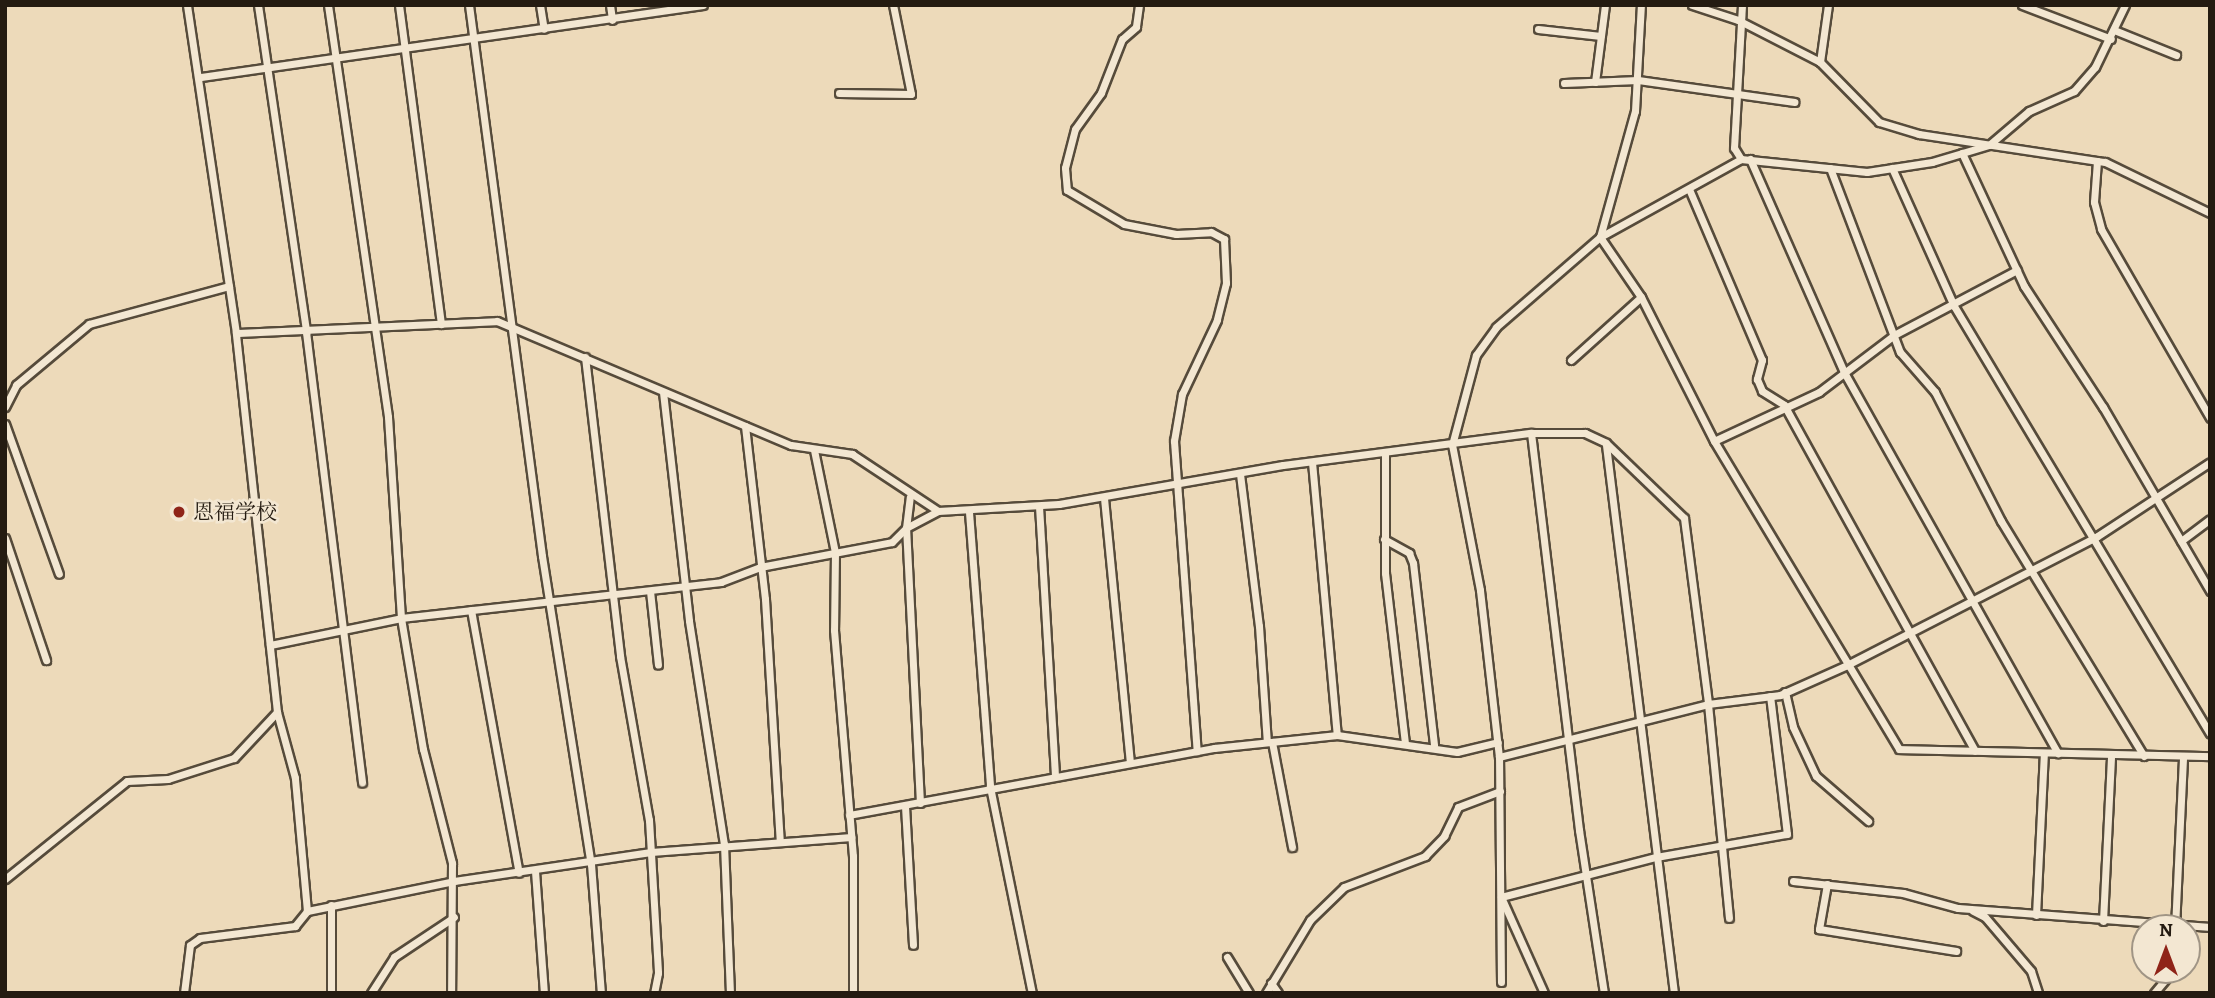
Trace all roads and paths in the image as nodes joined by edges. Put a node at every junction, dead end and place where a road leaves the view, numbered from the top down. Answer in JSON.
{"nodes":[{"id":1,"x":187,"y":5,"type":"edge"},
{"id":2,"x":258,"y":5,"type":"edge"},
{"id":3,"x":328,"y":5,"type":"edge"},
{"id":4,"x":399,"y":5,"type":"edge"},
{"id":5,"x":469,"y":5,"type":"edge"},
{"id":6,"x":540,"y":5,"type":"edge"},
{"id":7,"x":610,"y":5,"type":"edge"},
{"id":8,"x":703,"y":5,"type":"edge"},
{"id":9,"x":893,"y":5,"type":"edge"},
{"id":10,"x":1139,"y":5,"type":"edge"},
{"id":11,"x":1605,"y":5,"type":"edge"},
{"id":12,"x":1641,"y":5,"type":"edge"},
{"id":13,"x":1692,"y":5,"type":"edge"},
{"id":14,"x":1742,"y":5,"type":"edge"},
{"id":15,"x":1828,"y":5,"type":"edge"},
{"id":16,"x":2022,"y":5,"type":"edge"},
{"id":17,"x":2125,"y":5,"type":"edge"},
{"id":18,"x":682,"y":7,"type":"edge"},
{"id":19,"x":612,"y":20,"type":"junction"},
{"id":20,"x":1738,"y":20,"type":"junction"},
{"id":21,"x":544,"y":29,"type":"junction"},
{"id":22,"x":1538,"y":29,"type":"dead end"},
{"id":23,"x":2113,"y":30,"type":"junction"},
{"id":24,"x":1601,"y":36,"type":"junction"},
{"id":25,"x":475,"y":39,"type":"junction"},
{"id":26,"x":2111,"y":39,"type":"junction"},
{"id":27,"x":406,"y":49,"type":"junction"},
{"id":28,"x":2176,"y":55,"type":"dead end"},
{"id":29,"x":337,"y":58,"type":"junction"},
{"id":30,"x":1820,"y":62,"type":"junction"},
{"id":31,"x":268,"y":68,"type":"junction"},
{"id":32,"x":201,"y":77,"type":"junction"},
{"id":33,"x":1638,"y":80,"type":"junction"},
{"id":34,"x":1595,"y":82,"type":"junction"},
{"id":35,"x":1564,"y":83,"type":"dead end"},
{"id":36,"x":839,"y":93,"type":"dead end"},
{"id":37,"x":1737,"y":96,"type":"junction"},
{"id":38,"x":1794,"y":102,"type":"dead end"},
{"id":39,"x":1989,"y":145,"type":"junction"},
{"id":40,"x":1962,"y":153,"type":"junction"},
{"id":41,"x":1746,"y":159,"type":"junction"},
{"id":42,"x":2097,"y":161,"type":"junction"},
{"id":43,"x":1830,"y":168,"type":"junction"},
{"id":44,"x":1892,"y":168,"type":"junction"},
{"id":45,"x":1689,"y":189,"type":"junction"},
{"id":46,"x":2210,"y":213,"type":"edge"},
{"id":47,"x":1600,"y":237,"type":"junction"},
{"id":48,"x":2017,"y":270,"type":"junction"},
{"id":49,"x":229,"y":286,"type":"junction"},
{"id":50,"x":1641,"y":297,"type":"junction"},
{"id":51,"x":1954,"y":306,"type":"junction"},
{"id":52,"x":441,"y":324,"type":"junction"},
{"id":53,"x":376,"y":328,"type":"junction"},
{"id":54,"x":515,"y":328,"type":"junction"},
{"id":55,"x":306,"y":332,"type":"junction"},
{"id":56,"x":236,"y":333,"type":"junction"},
{"id":57,"x":1895,"y":335,"type":"junction"},
{"id":58,"x":585,"y":358,"type":"junction"},
{"id":59,"x":1572,"y":360,"type":"dead end"},
{"id":60,"x":1845,"y":374,"type":"junction"},
{"id":61,"x":663,"y":392,"type":"junction"},
{"id":62,"x":1784,"y":405,"type":"junction"},
{"id":63,"x":5,"y":407,"type":"edge"},
{"id":64,"x":2210,"y":418,"type":"edge"},
{"id":65,"x":5,"y":424,"type":"edge"},
{"id":66,"x":745,"y":426,"type":"junction"},
{"id":67,"x":1531,"y":433,"type":"junction"},
{"id":68,"x":1714,"y":441,"type":"junction"},
{"id":69,"x":1606,"y":443,"type":"junction"},
{"id":70,"x":1452,"y":445,"type":"junction"},
{"id":71,"x":814,"y":450,"type":"junction"},
{"id":72,"x":1385,"y":454,"type":"junction"},
{"id":73,"x":1312,"y":462,"type":"junction"},
{"id":74,"x":2210,"y":462,"type":"edge"},
{"id":75,"x":1240,"y":474,"type":"junction"},
{"id":76,"x":1175,"y":487,"type":"junction"},
{"id":77,"x":2155,"y":495,"type":"junction"},
{"id":78,"x":910,"y":497,"type":"junction"},
{"id":79,"x":1104,"y":498,"type":"junction"},
{"id":80,"x":1039,"y":506,"type":"junction"},
{"id":81,"x":938,"y":511,"type":"junction"},
{"id":82,"x":969,"y":512,"type":"junction"},
{"id":83,"x":2210,"y":519,"type":"edge"},
{"id":84,"x":906,"y":528,"type":"junction"},
{"id":85,"x":2096,"y":537,"type":"junction"},
{"id":86,"x":5,"y":538,"type":"edge"},
{"id":87,"x":1384,"y":539,"type":"junction"},
{"id":88,"x":2181,"y":541,"type":"junction"},
{"id":89,"x":835,"y":552,"type":"junction"},
{"id":90,"x":760,"y":567,"type":"junction"},
{"id":91,"x":2033,"y":568,"type":"junction"},
{"id":92,"x":60,"y":575,"type":"dead end"},
{"id":93,"x":687,"y":590,"type":"junction"},
{"id":94,"x":650,"y":591,"type":"junction"},
{"id":95,"x":2210,"y":591,"type":"edge"},
{"id":96,"x":614,"y":594,"type":"junction"},
{"id":97,"x":1972,"y":599,"type":"junction"},
{"id":98,"x":549,"y":601,"type":"junction"},
{"id":99,"x":471,"y":610,"type":"junction"},
{"id":100,"x":401,"y":618,"type":"junction"},
{"id":101,"x":343,"y":630,"type":"junction"},
{"id":102,"x":1909,"y":632,"type":"junction"},
{"id":103,"x":270,"y":645,"type":"junction"},
{"id":104,"x":46,"y":660,"type":"dead end"},
{"id":105,"x":658,"y":665,"type":"dead end"},
{"id":106,"x":1847,"y":665,"type":"junction"},
{"id":107,"x":1785,"y":692,"type":"junction"},
{"id":108,"x":1770,"y":696,"type":"junction"},
{"id":109,"x":1707,"y":704,"type":"junction"},
{"id":110,"x":277,"y":712,"type":"junction"},
{"id":111,"x":1640,"y":722,"type":"junction"},
{"id":112,"x":2210,"y":733,"type":"edge"},
{"id":113,"x":1337,"y":735,"type":"junction"},
{"id":114,"x":1569,"y":740,"type":"junction"},
{"id":115,"x":1269,"y":742,"type":"junction"},
{"id":116,"x":1497,"y":742,"type":"junction"},
{"id":117,"x":1405,"y":744,"type":"junction"},
{"id":118,"x":1434,"y":745,"type":"junction"},
{"id":119,"x":1197,"y":751,"type":"junction"},
{"id":120,"x":1975,"y":751,"type":"junction"},
{"id":121,"x":2043,"y":753,"type":"junction"},
{"id":122,"x":2058,"y":753,"type":"junction"},
{"id":123,"x":2111,"y":755,"type":"junction"},
{"id":124,"x":2144,"y":756,"type":"junction"},
{"id":125,"x":2183,"y":756,"type":"junction"},
{"id":126,"x":2210,"y":756,"type":"edge"},
{"id":127,"x":1499,"y":757,"type":"junction"},
{"id":128,"x":1130,"y":763,"type":"junction"},
{"id":129,"x":1055,"y":776,"type":"junction"},
{"id":130,"x":362,"y":783,"type":"dead end"},
{"id":131,"x":990,"y":787,"type":"junction"},
{"id":132,"x":1500,"y":791,"type":"junction"},
{"id":133,"x":920,"y":803,"type":"junction"},
{"id":134,"x":905,"y":807,"type":"junction"},
{"id":135,"x":849,"y":815,"type":"junction"},
{"id":136,"x":1868,"y":821,"type":"dead end"},
{"id":137,"x":851,"y":837,"type":"junction"},
{"id":138,"x":780,"y":841,"type":"junction"},
{"id":139,"x":724,"y":844,"type":"junction"},
{"id":140,"x":1722,"y":844,"type":"junction"},
{"id":141,"x":1292,"y":847,"type":"dead end"},
{"id":142,"x":651,"y":852,"type":"junction"},
{"id":143,"x":1656,"y":857,"type":"junction"},
{"id":144,"x":591,"y":864,"type":"junction"},
{"id":145,"x":535,"y":871,"type":"junction"},
{"id":146,"x":519,"y":873,"type":"junction"},
{"id":147,"x":1588,"y":875,"type":"junction"},
{"id":148,"x":5,"y":878,"type":"edge"},
{"id":149,"x":454,"y":881,"type":"junction"},
{"id":150,"x":1793,"y":881,"type":"dead end"},
{"id":151,"x":1827,"y":884,"type":"junction"},
{"id":152,"x":1502,"y":897,"type":"junction"},
{"id":153,"x":331,"y":905,"type":"junction"},
{"id":154,"x":1967,"y":908,"type":"junction"},
{"id":155,"x":307,"y":911,"type":"junction"},
{"id":156,"x":2176,"y":914,"type":"edge"},
{"id":157,"x":2036,"y":915,"type":"junction"},
{"id":158,"x":454,"y":917,"type":"junction"},
{"id":159,"x":1729,"y":918,"type":"dead end"},
{"id":160,"x":2103,"y":921,"type":"junction"},
{"id":161,"x":2131,"y":923,"type":"edge"},
{"id":162,"x":913,"y":945,"type":"dead end"},
{"id":163,"x":1956,"y":951,"type":"dead end"},
{"id":164,"x":1227,"y":957,"type":"dead end"},
{"id":165,"x":1501,"y":982,"type":"dead end"},
{"id":166,"x":1271,"y":983,"type":"junction"},
{"id":167,"x":184,"y":993,"type":"edge"},
{"id":168,"x":331,"y":993,"type":"edge"},
{"id":169,"x":371,"y":993,"type":"edge"},
{"id":170,"x":451,"y":993,"type":"edge"},
{"id":171,"x":544,"y":993,"type":"edge"},
{"id":172,"x":601,"y":993,"type":"edge"},
{"id":173,"x":654,"y":993,"type":"edge"},
{"id":174,"x":730,"y":993,"type":"edge"},
{"id":175,"x":853,"y":993,"type":"edge"},
{"id":176,"x":1032,"y":993,"type":"edge"},
{"id":177,"x":1250,"y":993,"type":"edge"},
{"id":178,"x":1266,"y":993,"type":"edge"},
{"id":179,"x":1278,"y":993,"type":"edge"},
{"id":180,"x":1544,"y":993,"type":"edge"},
{"id":181,"x":1604,"y":993,"type":"edge"},
{"id":182,"x":1674,"y":993,"type":"edge"},
{"id":183,"x":2038,"y":993,"type":"edge"}],
"edges":[{"from":1,"to":32,"type":"street"},
{"from":2,"to":31,"type":"street"},
{"from":3,"to":29,"type":"street"},
{"from":4,"to":27,"type":"street"},
{"from":5,"to":25,"type":"street"},
{"from":6,"to":21,"type":"street"},
{"from":7,"to":19,"type":"street"},
{"from":8,"to":18,"type":"street"},
{"from":9,"to":36,"type":"street"},
{"from":10,"to":76,"type":"street"},
{"from":11,"to":24,"type":"street"},
{"from":12,"to":33,"type":"street"},
{"from":13,"to":20,"type":"street"},
{"from":14,"to":20,"type":"street"},
{"from":15,"to":30,"type":"street"},
{"from":16,"to":26,"type":"street"},
{"from":17,"to":23,"type":"street"},
{"from":18,"to":19,"type":"street"},
{"from":19,"to":21,"type":"street"},
{"from":20,"to":30,"type":"street"},
{"from":20,"to":37,"type":"street"},
{"from":21,"to":25,"type":"street"},
{"from":22,"to":24,"type":"street"},
{"from":23,"to":26,"type":"street"},
{"from":23,"to":28,"type":"street"},
{"from":24,"to":34,"type":"street"},
{"from":25,"to":27,"type":"street"},
{"from":25,"to":54,"type":"street"},
{"from":26,"to":39,"type":"street"},
{"from":27,"to":29,"type":"street"},
{"from":27,"to":52,"type":"street"},
{"from":29,"to":31,"type":"street"},
{"from":29,"to":53,"type":"street"},
{"from":30,"to":39,"type":"street"},
{"from":31,"to":32,"type":"street"},
{"from":31,"to":55,"type":"street"},
{"from":32,"to":49,"type":"street"},
{"from":33,"to":34,"type":"street"},
{"from":33,"to":37,"type":"street"},
{"from":33,"to":47,"type":"street"},
{"from":34,"to":35,"type":"street"},
{"from":37,"to":38,"type":"street"},
{"from":37,"to":41,"type":"street"},
{"from":39,"to":40,"type":"street"},
{"from":39,"to":42,"type":"street"},
{"from":40,"to":44,"type":"street"},
{"from":40,"to":48,"type":"street"},
{"from":41,"to":43,"type":"street"},
{"from":41,"to":45,"type":"street"},
{"from":41,"to":60,"type":"street"},
{"from":42,"to":46,"type":"street"},
{"from":42,"to":64,"type":"street"},
{"from":43,"to":44,"type":"street"},
{"from":43,"to":57,"type":"street"},
{"from":44,"to":51,"type":"street"},
{"from":45,"to":47,"type":"street"},
{"from":45,"to":62,"type":"street"},
{"from":47,"to":50,"type":"street"},
{"from":47,"to":70,"type":"street"},
{"from":48,"to":51,"type":"street"},
{"from":48,"to":77,"type":"street"},
{"from":49,"to":56,"type":"street"},
{"from":49,"to":63,"type":"street"},
{"from":50,"to":59,"type":"street"},
{"from":50,"to":68,"type":"street"},
{"from":51,"to":57,"type":"street"},
{"from":51,"to":85,"type":"street"},
{"from":52,"to":53,"type":"street"},
{"from":52,"to":54,"type":"street"},
{"from":53,"to":55,"type":"street"},
{"from":53,"to":100,"type":"street"},
{"from":54,"to":58,"type":"street"},
{"from":54,"to":98,"type":"street"},
{"from":55,"to":56,"type":"street"},
{"from":55,"to":101,"type":"street"},
{"from":56,"to":103,"type":"street"},
{"from":57,"to":60,"type":"street"},
{"from":57,"to":91,"type":"street"},
{"from":58,"to":61,"type":"street"},
{"from":58,"to":96,"type":"street"},
{"from":60,"to":62,"type":"street"},
{"from":60,"to":97,"type":"street"},
{"from":61,"to":66,"type":"street"},
{"from":61,"to":93,"type":"street"},
{"from":62,"to":68,"type":"street"},
{"from":62,"to":102,"type":"street"},
{"from":65,"to":92,"type":"street"},
{"from":66,"to":71,"type":"street"},
{"from":66,"to":90,"type":"street"},
{"from":67,"to":69,"type":"street"},
{"from":67,"to":70,"type":"street"},
{"from":67,"to":114,"type":"street"},
{"from":68,"to":106,"type":"street"},
{"from":69,"to":109,"type":"street"},
{"from":69,"to":111,"type":"street"},
{"from":70,"to":72,"type":"street"},
{"from":70,"to":116,"type":"street"},
{"from":71,"to":78,"type":"street"},
{"from":71,"to":89,"type":"street"},
{"from":72,"to":73,"type":"street"},
{"from":72,"to":87,"type":"street"},
{"from":73,"to":75,"type":"street"},
{"from":73,"to":113,"type":"street"},
{"from":74,"to":77,"type":"street"},
{"from":75,"to":76,"type":"street"},
{"from":75,"to":115,"type":"street"},
{"from":76,"to":79,"type":"street"},
{"from":76,"to":119,"type":"street"},
{"from":77,"to":85,"type":"street"},
{"from":77,"to":88,"type":"street"},
{"from":78,"to":81,"type":"street"},
{"from":78,"to":84,"type":"street"},
{"from":79,"to":80,"type":"street"},
{"from":79,"to":128,"type":"street"},
{"from":80,"to":82,"type":"street"},
{"from":80,"to":129,"type":"street"},
{"from":81,"to":82,"type":"street"},
{"from":81,"to":84,"type":"street"},
{"from":82,"to":131,"type":"street"},
{"from":83,"to":88,"type":"street"},
{"from":84,"to":89,"type":"street"},
{"from":84,"to":133,"type":"street"},
{"from":85,"to":91,"type":"street"},
{"from":85,"to":112,"type":"street"},
{"from":86,"to":104,"type":"street"},
{"from":87,"to":117,"type":"street"},
{"from":87,"to":118,"type":"street"},
{"from":88,"to":95,"type":"street"},
{"from":89,"to":90,"type":"street"},
{"from":89,"to":135,"type":"street"},
{"from":90,"to":93,"type":"street"},
{"from":90,"to":138,"type":"street"},
{"from":91,"to":97,"type":"street"},
{"from":91,"to":124,"type":"street"},
{"from":93,"to":94,"type":"street"},
{"from":93,"to":139,"type":"street"},
{"from":94,"to":96,"type":"street"},
{"from":94,"to":105,"type":"street"},
{"from":96,"to":98,"type":"street"},
{"from":96,"to":142,"type":"street"},
{"from":97,"to":102,"type":"street"},
{"from":97,"to":122,"type":"street"},
{"from":98,"to":99,"type":"street"},
{"from":98,"to":144,"type":"street"},
{"from":99,"to":100,"type":"street"},
{"from":99,"to":146,"type":"street"},
{"from":100,"to":101,"type":"street"},
{"from":100,"to":149,"type":"street"},
{"from":101,"to":103,"type":"street"},
{"from":101,"to":130,"type":"street"},
{"from":102,"to":106,"type":"street"},
{"from":102,"to":120,"type":"street"},
{"from":103,"to":110,"type":"street"},
{"from":106,"to":107,"type":"street"},
{"from":106,"to":120,"type":"street"},
{"from":107,"to":108,"type":"street"},
{"from":107,"to":136,"type":"street"},
{"from":108,"to":109,"type":"street"},
{"from":108,"to":140,"type":"street"},
{"from":109,"to":111,"type":"street"},
{"from":109,"to":140,"type":"street"},
{"from":110,"to":148,"type":"street"},
{"from":110,"to":155,"type":"street"},
{"from":111,"to":114,"type":"street"},
{"from":111,"to":143,"type":"street"},
{"from":113,"to":115,"type":"street"},
{"from":113,"to":117,"type":"street"},
{"from":114,"to":127,"type":"street"},
{"from":114,"to":147,"type":"street"},
{"from":115,"to":119,"type":"street"},
{"from":115,"to":141,"type":"street"},
{"from":116,"to":118,"type":"street"},
{"from":116,"to":127,"type":"street"},
{"from":117,"to":118,"type":"street"},
{"from":119,"to":128,"type":"street"},
{"from":120,"to":121,"type":"street"},
{"from":121,"to":122,"type":"street"},
{"from":121,"to":157,"type":"street"},
{"from":122,"to":123,"type":"street"},
{"from":123,"to":124,"type":"street"},
{"from":123,"to":160,"type":"street"},
{"from":124,"to":125,"type":"street"},
{"from":125,"to":126,"type":"street"},
{"from":125,"to":156,"type":"street"},
{"from":127,"to":132,"type":"street"},
{"from":128,"to":129,"type":"street"},
{"from":129,"to":131,"type":"street"},
{"from":131,"to":133,"type":"street"},
{"from":131,"to":176,"type":"street"},
{"from":132,"to":152,"type":"street"},
{"from":132,"to":166,"type":"street"},
{"from":133,"to":134,"type":"street"},
{"from":134,"to":135,"type":"street"},
{"from":134,"to":162,"type":"street"},
{"from":135,"to":137,"type":"street"},
{"from":137,"to":138,"type":"street"},
{"from":137,"to":175,"type":"street"},
{"from":138,"to":139,"type":"street"},
{"from":139,"to":142,"type":"street"},
{"from":139,"to":174,"type":"street"},
{"from":140,"to":143,"type":"street"},
{"from":140,"to":159,"type":"street"},
{"from":142,"to":144,"type":"street"},
{"from":142,"to":173,"type":"street"},
{"from":143,"to":147,"type":"street"},
{"from":143,"to":182,"type":"street"},
{"from":144,"to":145,"type":"street"},
{"from":144,"to":172,"type":"street"},
{"from":145,"to":146,"type":"street"},
{"from":145,"to":171,"type":"street"},
{"from":146,"to":149,"type":"street"},
{"from":147,"to":152,"type":"street"},
{"from":147,"to":181,"type":"street"},
{"from":149,"to":153,"type":"street"},
{"from":149,"to":158,"type":"street"},
{"from":150,"to":151,"type":"street"},
{"from":151,"to":154,"type":"street"},
{"from":151,"to":163,"type":"street"},
{"from":152,"to":165,"type":"street"},
{"from":152,"to":180,"type":"street"},
{"from":153,"to":155,"type":"street"},
{"from":153,"to":168,"type":"street"},
{"from":154,"to":157,"type":"street"},
{"from":154,"to":183,"type":"street"},
{"from":155,"to":167,"type":"street"},
{"from":157,"to":160,"type":"street"},
{"from":158,"to":169,"type":"street"},
{"from":158,"to":170,"type":"street"},
{"from":160,"to":161,"type":"street"},
{"from":164,"to":177,"type":"street"},
{"from":166,"to":178,"type":"street"},
{"from":166,"to":179,"type":"street"}]}
